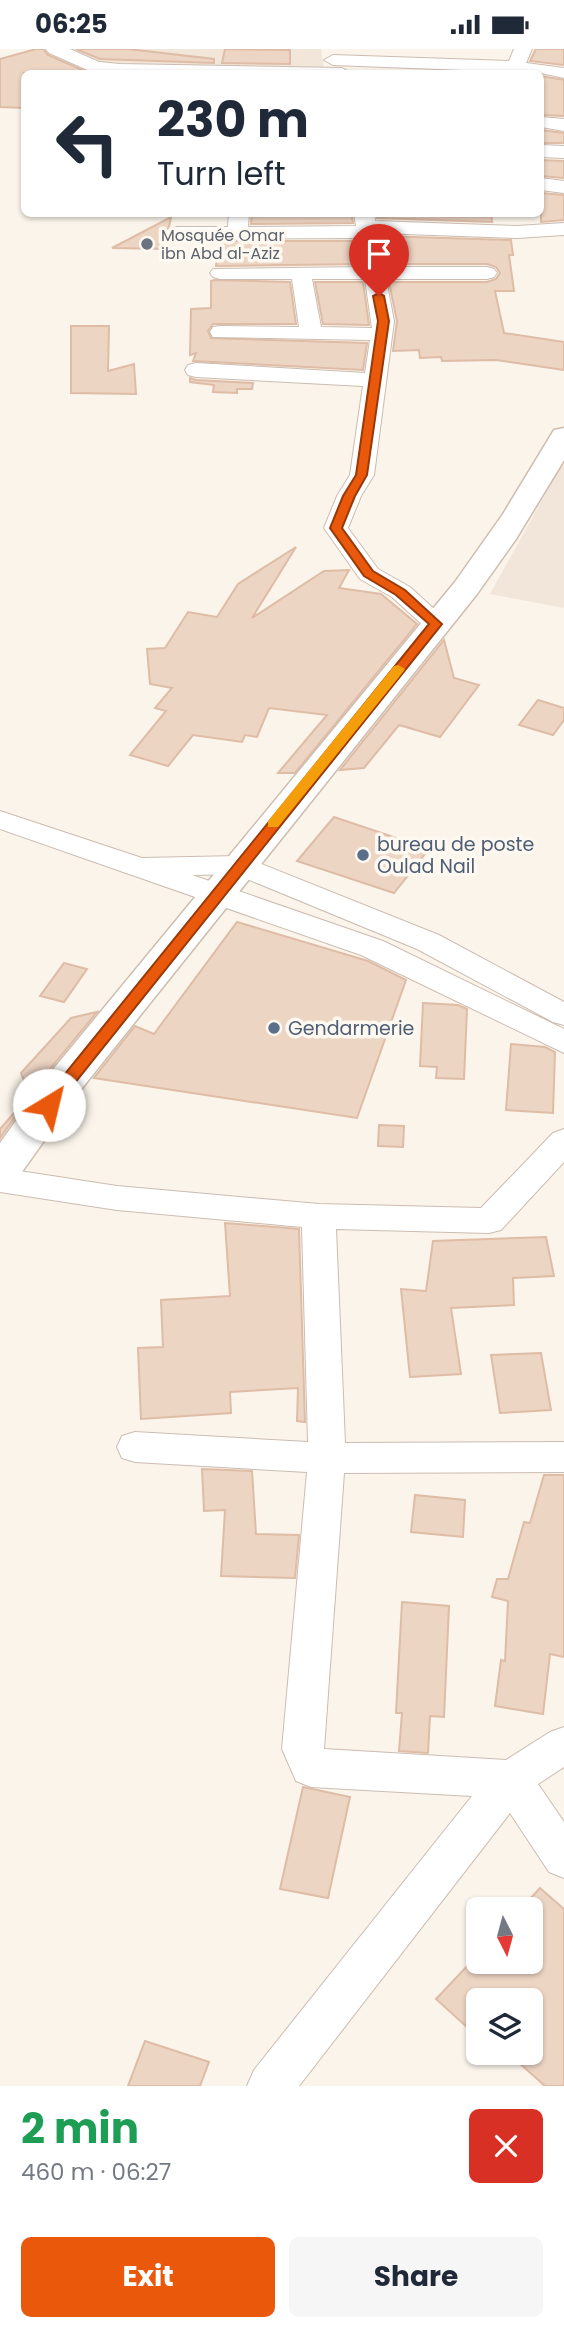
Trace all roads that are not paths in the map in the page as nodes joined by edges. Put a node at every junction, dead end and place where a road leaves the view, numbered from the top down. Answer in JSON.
{"nodes":[{"id":1,"x":55,"y":49,"type":"edge"},
{"id":2,"x":523,"y":49,"type":"edge"},
{"id":3,"x":395,"y":55,"type":"edge"},
{"id":4,"x":337,"y":64,"type":"edge"},
{"id":5,"x":95,"y":70,"type":"edge"},
{"id":6,"x":176,"y":70,"type":"edge"},
{"id":7,"x":513,"y":70,"type":"edge"},
{"id":8,"x":544,"y":72,"type":"edge"},
{"id":9,"x":564,"y":73,"type":"edge"},
{"id":10,"x":544,"y":122,"type":"edge"},
{"id":11,"x":564,"y":125,"type":"edge"},
{"id":12,"x":544,"y":151,"type":"edge"},
{"id":13,"x":564,"y":152,"type":"edge"},
{"id":14,"x":544,"y":184,"type":"edge"},
{"id":15,"x":564,"y":187,"type":"edge"},
{"id":16,"x":238,"y":223,"type":"edge"},
{"id":17,"x":366,"y":224,"type":"edge"},
{"id":18,"x":564,"y":229,"type":"edge"},
{"id":19,"x":177,"y":233,"type":"dead end"},
{"id":20,"x":374,"y":271,"type":"junction"},
{"id":21,"x":301,"y":272,"type":"junction"},
{"id":22,"x":219,"y":273,"type":"dead end"},
{"id":23,"x":487,"y":273,"type":"dead end"},
{"id":24,"x":220,"y":332,"type":"dead end"},
{"id":25,"x":311,"y":333,"type":"junction"},
{"id":26,"x":381,"y":334,"type":"junction"},
{"id":27,"x":196,"y":370,"type":"dead end"},
{"id":28,"x":375,"y":380,"type":"junction"},
{"id":29,"x":564,"y":436,"type":"edge"},
{"id":30,"x":436,"y":624,"type":"junction"},
{"id":31,"x":0,"y":820,"type":"edge"},
{"id":32,"x":239,"y":865,"type":"junction"},
{"id":33,"x":140,"y":867,"type":"junction"},
{"id":34,"x":216,"y":895,"type":"junction"},
{"id":35,"x":564,"y":1014,"type":"edge"},
{"id":36,"x":564,"y":1042,"type":"edge"},
{"id":37,"x":564,"y":1142,"type":"edge"},
{"id":38,"x":0,"y":1173,"type":"edge"},
{"id":39,"x":0,"y":1180,"type":"edge"},
{"id":40,"x":318,"y":1216,"type":"junction"},
{"id":41,"x":135,"y":1447,"type":"dead end"},
{"id":42,"x":564,"y":1457,"type":"edge"},
{"id":43,"x":327,"y":1458,"type":"junction"},
{"id":44,"x":564,"y":1745,"type":"edge"},
{"id":45,"x":511,"y":1779,"type":"junction"},
{"id":46,"x":564,"y":1858,"type":"edge"},
{"id":47,"x":270,"y":2086,"type":"edge"}],
"edges":[{"from":1,"to":5,"type":"street"},
{"from":2,"to":7,"type":"street"},
{"from":3,"to":4,"type":"street"},
{"from":3,"to":7,"type":"street"},
{"from":4,"to":6,"type":"street"},
{"from":8,"to":9,"type":"street"},
{"from":10,"to":11,"type":"street"},
{"from":12,"to":13,"type":"street"},
{"from":14,"to":15,"type":"street"},
{"from":16,"to":17,"type":"street"},
{"from":16,"to":19,"type":"street"},
{"from":17,"to":18,"type":"street"},
{"from":17,"to":20,"type":"street"},
{"from":20,"to":21,"type":"street"},
{"from":20,"to":23,"type":"street"},
{"from":20,"to":26,"type":"street"},
{"from":21,"to":22,"type":"street"},
{"from":21,"to":25,"type":"street"},
{"from":24,"to":25,"type":"street"},
{"from":25,"to":26,"type":"street"},
{"from":26,"to":28,"type":"street"},
{"from":27,"to":28,"type":"street"},
{"from":28,"to":30,"type":"street"},
{"from":29,"to":30,"type":"main road"},
{"from":30,"to":32,"type":"main road"},
{"from":31,"to":33,"type":"street"},
{"from":32,"to":33,"type":"street"},
{"from":32,"to":34,"type":"main road"},
{"from":32,"to":35,"type":"street"},
{"from":33,"to":34,"type":"street"},
{"from":34,"to":36,"type":"street"},
{"from":34,"to":38,"type":"main road"},
{"from":37,"to":40,"type":"street"},
{"from":39,"to":40,"type":"street"},
{"from":40,"to":43,"type":"street"},
{"from":41,"to":43,"type":"street"},
{"from":42,"to":43,"type":"street"},
{"from":43,"to":45,"type":"street"},
{"from":44,"to":45,"type":"street"},
{"from":45,"to":46,"type":"street"},
{"from":45,"to":47,"type":"street"}]}
